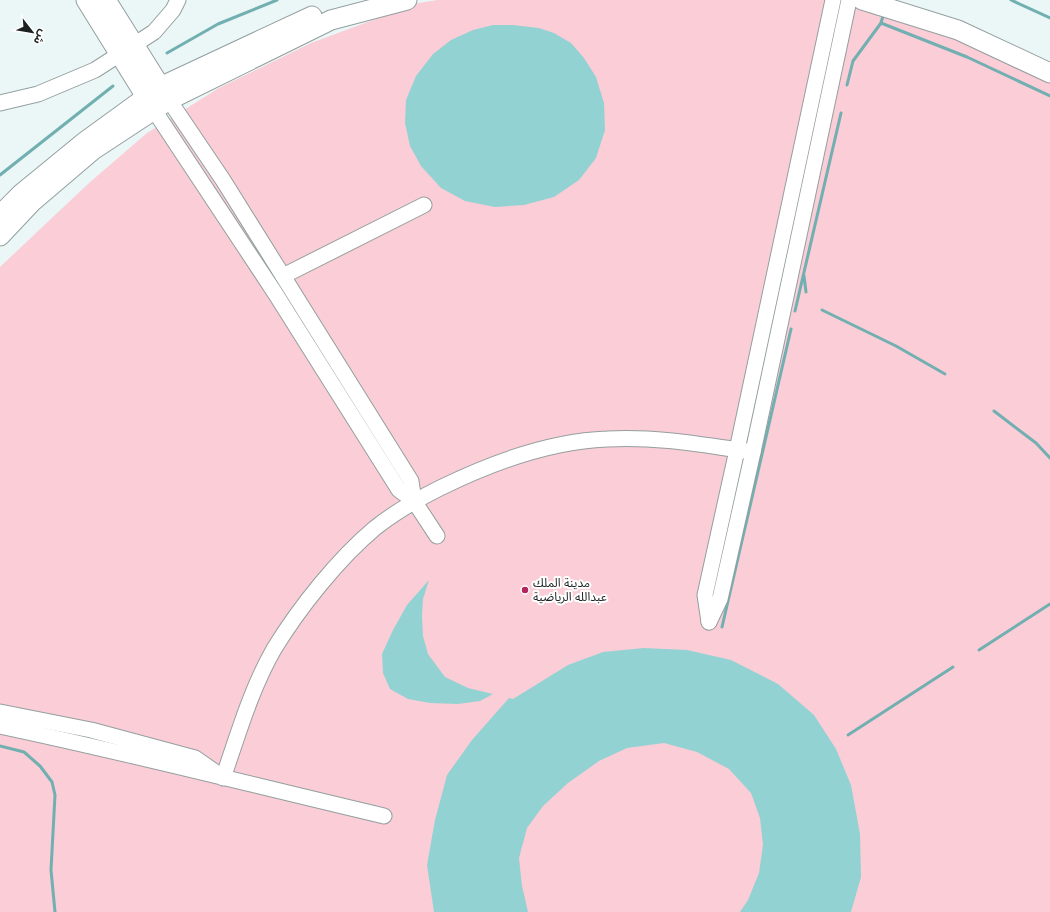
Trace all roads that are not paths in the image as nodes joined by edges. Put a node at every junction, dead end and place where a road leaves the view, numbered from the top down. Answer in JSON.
{"nodes":[{"id":1,"x":86,"y":0,"type":"edge"},
{"id":2,"x":106,"y":0,"type":"edge"},
{"id":3,"x":178,"y":0,"type":"edge"},
{"id":4,"x":359,"y":0,"type":"edge"},
{"id":5,"x":407,"y":0,"type":"edge"},
{"id":6,"x":833,"y":0,"type":"edge"},
{"id":7,"x":849,"y":0,"type":"edge"},
{"id":8,"x":862,"y":0,"type":"edge"},
{"id":9,"x":906,"y":0,"type":"edge"},
{"id":10,"x":127,"y":50,"type":"junction"},
{"id":11,"x":1050,"y":58,"type":"edge"},
{"id":12,"x":1050,"y":73,"type":"edge"},
{"id":13,"x":157,"y":98,"type":"junction"},
{"id":14,"x":0,"y":103,"type":"edge"},
{"id":15,"x":424,"y":205,"type":"dead end"},
{"id":16,"x":0,"y":215,"type":"edge"},
{"id":17,"x":0,"y":236,"type":"edge"},
{"id":18,"x":283,"y":276,"type":"junction"},
{"id":19,"x":737,"y":450,"type":"junction"},
{"id":20,"x":753,"y":452,"type":"junction"},
{"id":21,"x":414,"y":501,"type":"junction"},
{"id":22,"x":437,"y":536,"type":"dead end"},
{"id":23,"x":0,"y":712,"type":"edge"},
{"id":24,"x":0,"y":726,"type":"edge"},
{"id":25,"x":223,"y":778,"type":"junction"},
{"id":26,"x":384,"y":816,"type":"dead end"}],
"edges":[{"from":1,"to":10,"type":"main road"},
{"from":2,"to":10,"type":"main road"},
{"from":3,"to":10,"type":"street"},
{"from":4,"to":13,"type":"main road"},
{"from":5,"to":13,"type":"main road"},
{"from":6,"to":19,"type":"street"},
{"from":7,"to":20,"type":"street"},
{"from":8,"to":12,"type":"main road"},
{"from":9,"to":11,"type":"main road"},
{"from":10,"to":13,"type":"main road"},
{"from":10,"to":14,"type":"street"},
{"from":13,"to":16,"type":"main road"},
{"from":13,"to":17,"type":"main road"},
{"from":13,"to":18,"type":"street"},
{"from":13,"to":21,"type":"street"},
{"from":15,"to":18,"type":"street"},
{"from":18,"to":21,"type":"street"},
{"from":19,"to":20,"type":"street"},
{"from":19,"to":20,"type":"street"},
{"from":19,"to":21,"type":"street"},
{"from":21,"to":22,"type":"street"},
{"from":21,"to":25,"type":"street"},
{"from":23,"to":25,"type":"street"},
{"from":24,"to":25,"type":"street"},
{"from":25,"to":26,"type":"street"}]}
